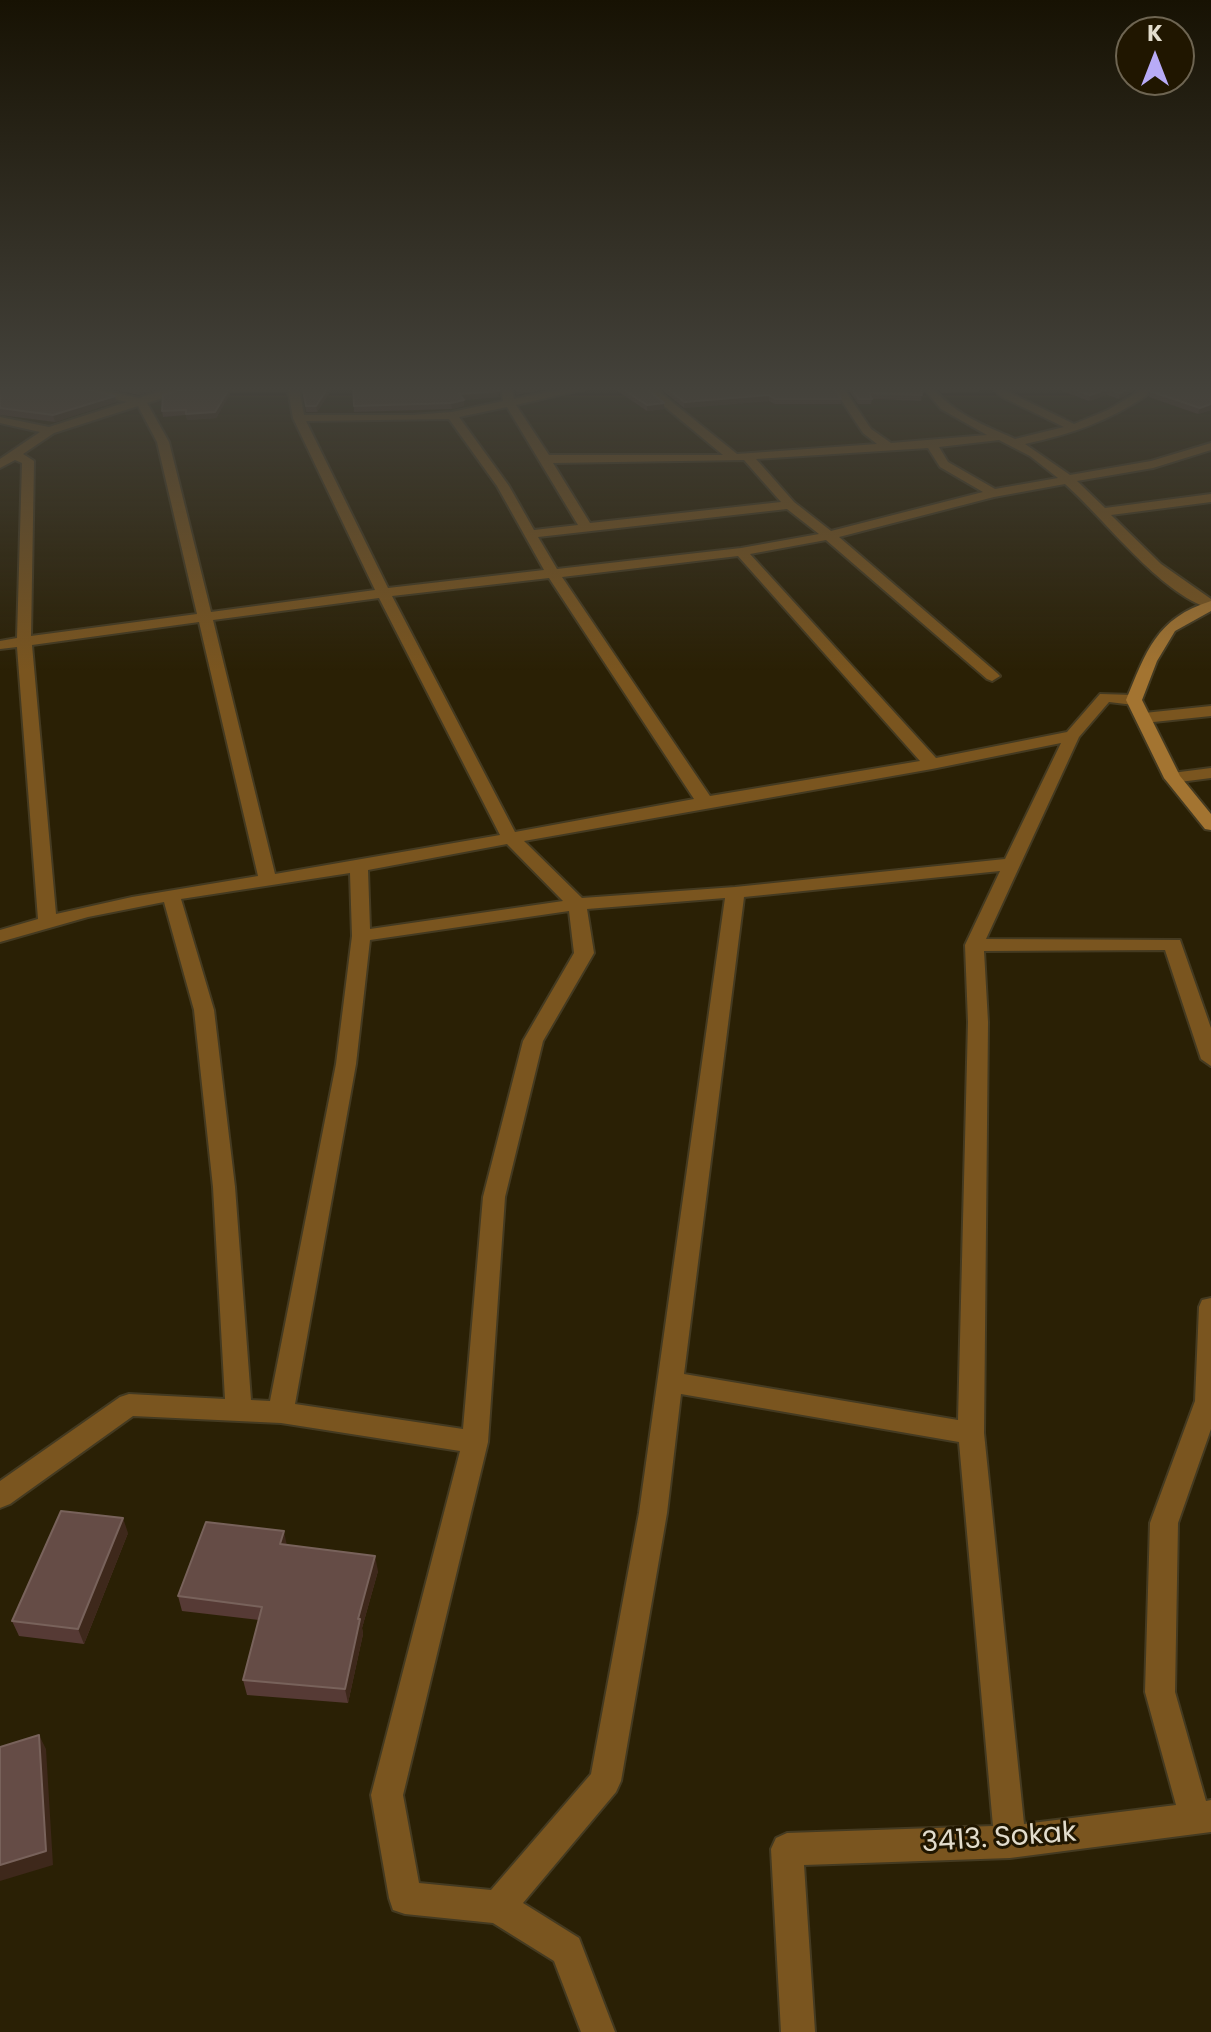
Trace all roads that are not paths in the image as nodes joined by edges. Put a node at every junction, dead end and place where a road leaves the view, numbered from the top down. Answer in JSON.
{"nodes":[{"id":1,"x":28,"y":481,"type":"edge"},
{"id":2,"x":173,"y":481,"type":"edge"},
{"id":3,"x":329,"y":481,"type":"edge"},
{"id":4,"x":499,"y":481,"type":"edge"},
{"id":5,"x":558,"y":481,"type":"edge"},
{"id":6,"x":765,"y":481,"type":"edge"},
{"id":7,"x":972,"y":481,"type":"edge"},
{"id":8,"x":1073,"y":481,"type":"joint"},
{"id":9,"x":993,"y":493,"type":"junction"},
{"id":10,"x":1211,"y":498,"type":"edge"},
{"id":11,"x":790,"y":505,"type":"junction"},
{"id":12,"x":1103,"y":512,"type":"junction"},
{"id":13,"x":586,"y":528,"type":"junction"},
{"id":14,"x":530,"y":534,"type":"junction"},
{"id":15,"x":829,"y":536,"type":"junction"},
{"id":16,"x":741,"y":552,"type":"junction"},
{"id":17,"x":553,"y":574,"type":"junction"},
{"id":18,"x":383,"y":593,"type":"junction"},
{"id":19,"x":1211,"y":605,"type":"edge"},
{"id":20,"x":206,"y":616,"type":"junction"},
{"id":21,"x":24,"y":641,"type":"junction"},
{"id":22,"x":0,"y":645,"type":"edge"},
{"id":23,"x":992,"y":676,"type":"dead end"},
{"id":24,"x":1134,"y":700,"type":"junction"},
{"id":25,"x":1211,"y":711,"type":"edge"},
{"id":26,"x":1144,"y":718,"type":"junction"},
{"id":27,"x":1072,"y":736,"type":"junction"},
{"id":28,"x":932,"y":764,"type":"junction"},
{"id":29,"x":1211,"y":773,"type":"edge"},
{"id":30,"x":1172,"y":778,"type":"junction"},
{"id":31,"x":705,"y":802,"type":"junction"},
{"id":32,"x":1211,"y":825,"type":"edge"},
{"id":33,"x":509,"y":836,"type":"junction"},
{"id":34,"x":1012,"y":864,"type":"junction"},
{"id":35,"x":359,"y":866,"type":"junction"},
{"id":36,"x":268,"y":880,"type":"junction"},
{"id":37,"x":735,"y":892,"type":"junction"},
{"id":38,"x":171,"y":895,"type":"junction"},
{"id":39,"x":577,"y":904,"type":"junction"},
{"id":40,"x":47,"y":920,"type":"junction"},
{"id":41,"x":0,"y":936,"type":"edge"},
{"id":42,"x":361,"y":936,"type":"junction"},
{"id":43,"x":974,"y":945,"type":"junction"},
{"id":44,"x":1205,"y":1024,"type":"edge"},
{"id":45,"x":1211,"y":1059,"type":"edge"},
{"id":46,"x":1211,"y":1307,"type":"edge"},
{"id":47,"x":670,"y":1382,"type":"junction"},
{"id":48,"x":239,"y":1410,"type":"junction"},
{"id":49,"x":281,"y":1412,"type":"junction"},
{"id":50,"x":971,"y":1433,"type":"junction"},
{"id":51,"x":475,"y":1442,"type":"junction"},
{"id":52,"x":0,"y":1496,"type":"edge"},
{"id":53,"x":1204,"y":1818,"type":"edge"},
{"id":54,"x":1010,"y":1842,"type":"junction"},
{"id":55,"x":498,"y":1907,"type":"junction"},
{"id":56,"x":598,"y":2032,"type":"edge"},
{"id":57,"x":798,"y":2032,"type":"edge"}],
"edges":[{"from":1,"to":21,"type":"street"},
{"from":2,"to":20,"type":"street"},
{"from":3,"to":18,"type":"street"},
{"from":4,"to":14,"type":"street"},
{"from":5,"to":13,"type":"street"},
{"from":6,"to":11,"type":"street"},
{"from":7,"to":9,"type":"street"},
{"from":8,"to":9,"type":"street"},
{"from":8,"to":12,"type":"street"},
{"from":9,"to":15,"type":"street"},
{"from":10,"to":12,"type":"street"},
{"from":11,"to":13,"type":"street"},
{"from":11,"to":15,"type":"street"},
{"from":12,"to":19,"type":"street"},
{"from":13,"to":14,"type":"street"},
{"from":14,"to":17,"type":"street"},
{"from":15,"to":16,"type":"street"},
{"from":15,"to":23,"type":"street"},
{"from":16,"to":17,"type":"street"},
{"from":16,"to":28,"type":"street"},
{"from":17,"to":18,"type":"street"},
{"from":17,"to":31,"type":"street"},
{"from":18,"to":20,"type":"street"},
{"from":18,"to":33,"type":"street"},
{"from":19,"to":24,"type":"street"},
{"from":20,"to":21,"type":"street"},
{"from":20,"to":36,"type":"street"},
{"from":21,"to":22,"type":"street"},
{"from":21,"to":40,"type":"street"},
{"from":24,"to":26,"type":"street"},
{"from":24,"to":27,"type":"street"},
{"from":25,"to":26,"type":"street"},
{"from":26,"to":30,"type":"street"},
{"from":27,"to":28,"type":"street"},
{"from":27,"to":34,"type":"street"},
{"from":28,"to":31,"type":"street"},
{"from":29,"to":30,"type":"street"},
{"from":30,"to":32,"type":"street"},
{"from":31,"to":33,"type":"street"},
{"from":33,"to":35,"type":"street"},
{"from":33,"to":39,"type":"street"},
{"from":34,"to":37,"type":"street"},
{"from":34,"to":43,"type":"street"},
{"from":35,"to":36,"type":"street"},
{"from":35,"to":42,"type":"street"},
{"from":36,"to":38,"type":"street"},
{"from":37,"to":39,"type":"street"},
{"from":37,"to":47,"type":"street"},
{"from":38,"to":40,"type":"street"},
{"from":38,"to":48,"type":"street"},
{"from":39,"to":42,"type":"street"},
{"from":39,"to":51,"type":"street"},
{"from":40,"to":41,"type":"street"},
{"from":42,"to":49,"type":"street"},
{"from":43,"to":44,"type":"street"},
{"from":43,"to":50,"type":"street"},
{"from":44,"to":45,"type":"street"},
{"from":46,"to":53,"type":"street"},
{"from":47,"to":50,"type":"street"},
{"from":47,"to":55,"type":"street"},
{"from":48,"to":49,"type":"street"},
{"from":48,"to":52,"type":"street"},
{"from":49,"to":51,"type":"street"},
{"from":50,"to":54,"type":"street"},
{"from":51,"to":55,"type":"street"},
{"from":53,"to":54,"type":"street","name":"3413. Sokak"},
{"from":54,"to":57,"type":"street","name":"3413. Sokak"},
{"from":55,"to":56,"type":"street"}]}
